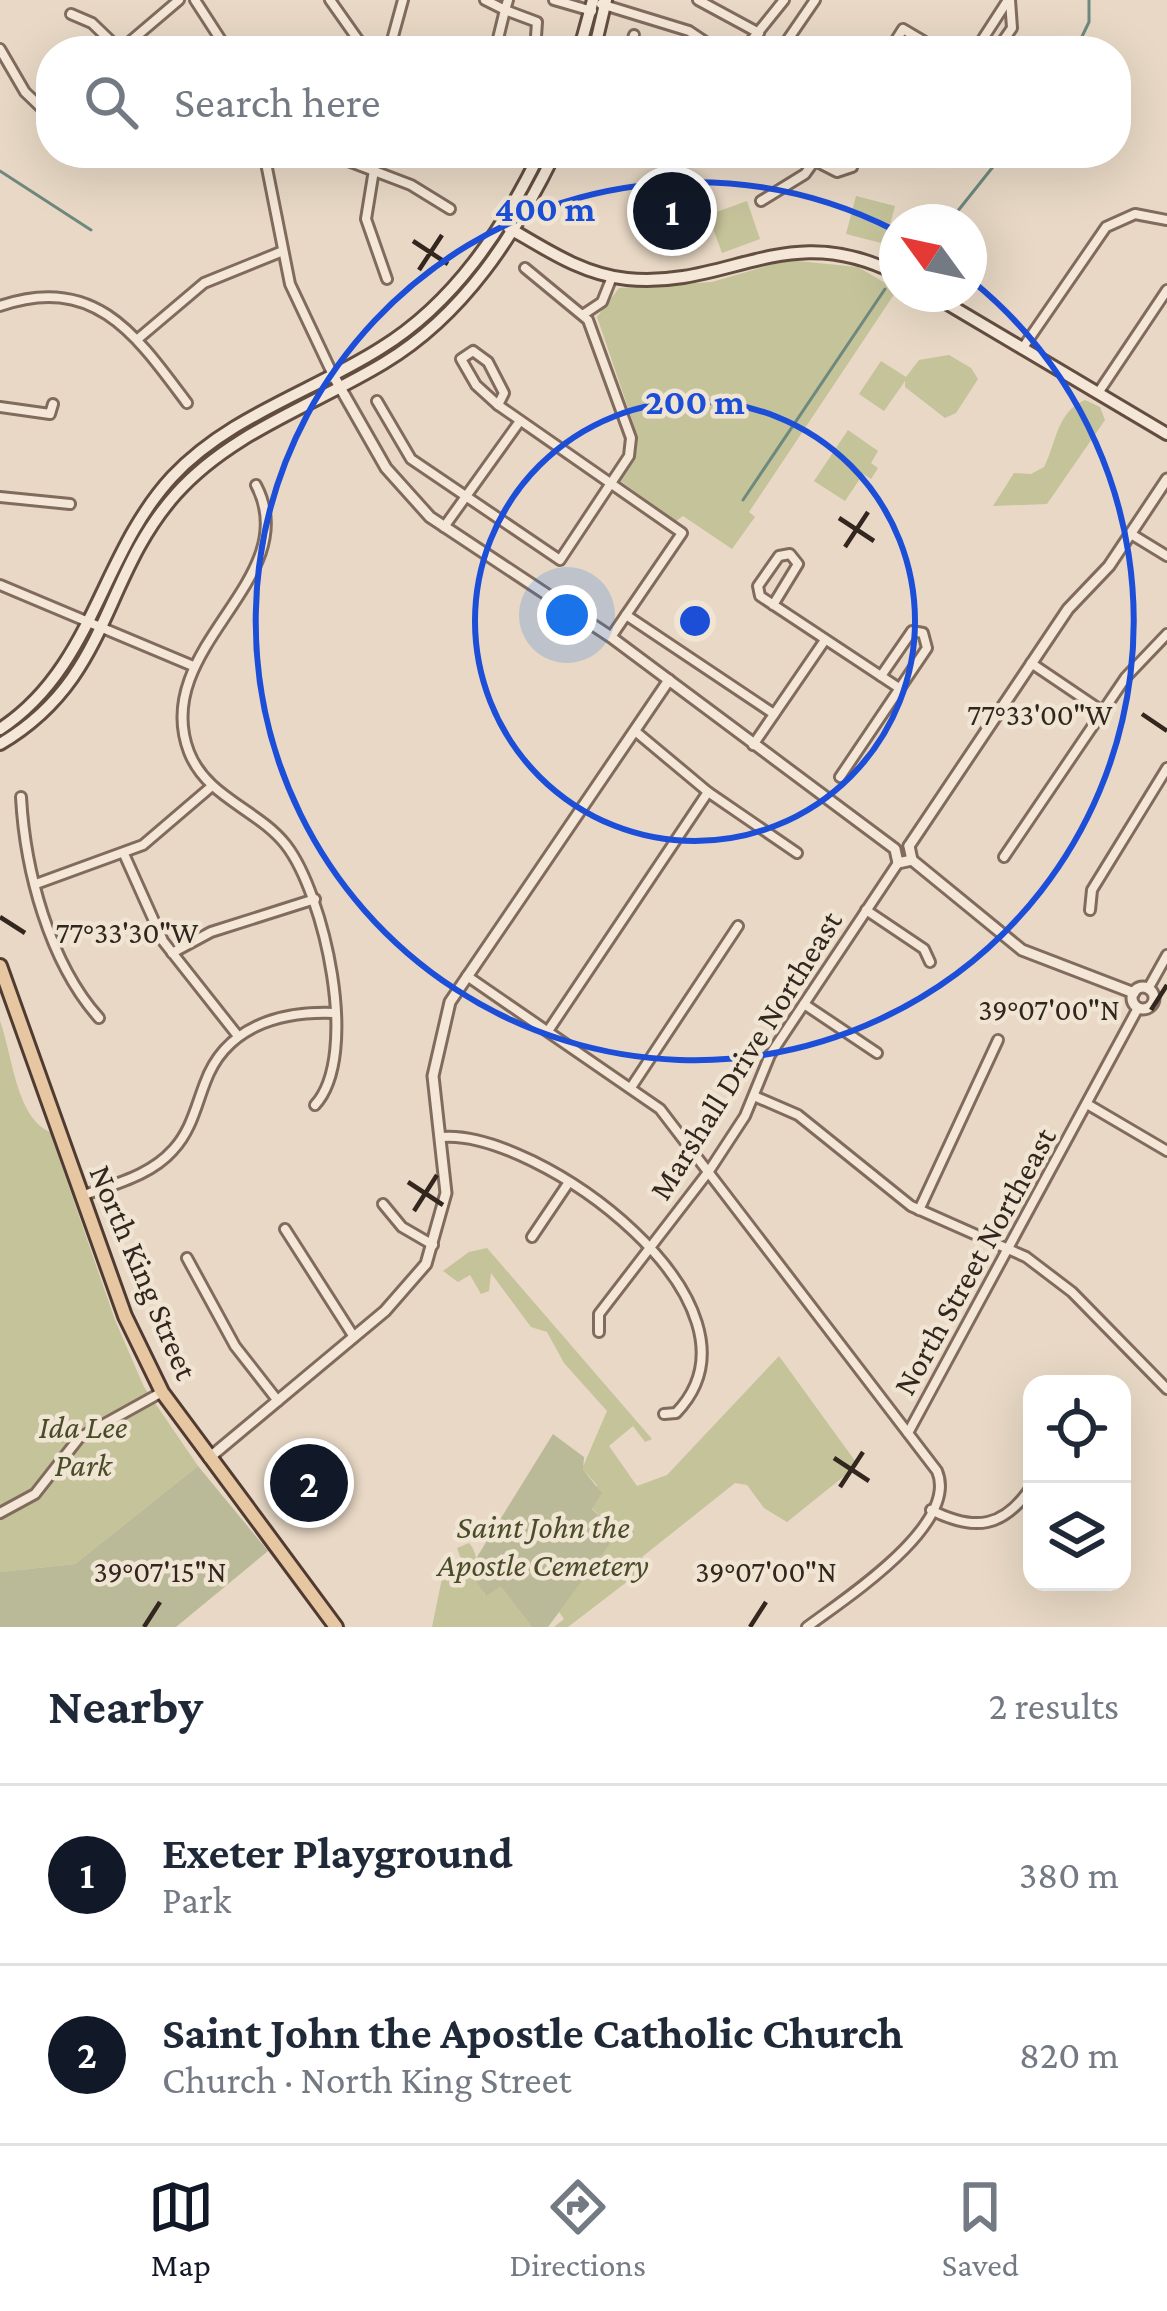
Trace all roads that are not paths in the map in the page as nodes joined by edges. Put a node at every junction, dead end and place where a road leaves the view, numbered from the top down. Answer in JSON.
{"nodes":[{"id":1,"x":179,"y":0,"type":"edge"},
{"id":2,"x":195,"y":0,"type":"edge"},
{"id":3,"x":330,"y":0,"type":"edge"},
{"id":4,"x":403,"y":0,"type":"edge"},
{"id":5,"x":485,"y":0,"type":"edge"},
{"id":6,"x":554,"y":0,"type":"edge"},
{"id":7,"x":698,"y":0,"type":"edge"},
{"id":8,"x":784,"y":0,"type":"edge"},
{"id":9,"x":815,"y":0,"type":"edge"},
{"id":10,"x":1010,"y":0,"type":"edge"},
{"id":11,"x":598,"y":4,"type":"edge"},
{"id":12,"x":506,"y":5,"type":"edge"},
{"id":13,"x":71,"y":14,"type":"dead end"},
{"id":14,"x":759,"y":33,"type":"junction"},
{"id":15,"x":105,"y":36,"type":"edge"},
{"id":16,"x":136,"y":36,"type":"edge"},
{"id":17,"x":218,"y":36,"type":"edge"},
{"id":18,"x":351,"y":36,"type":"edge"},
{"id":19,"x":393,"y":36,"type":"edge"},
{"id":20,"x":499,"y":36,"type":"edge"},
{"id":21,"x":536,"y":36,"type":"edge"},
{"id":22,"x":585,"y":36,"type":"edge"},
{"id":23,"x":595,"y":36,"type":"edge"},
{"id":24,"x":696,"y":36,"type":"edge"},
{"id":25,"x":756,"y":36,"type":"edge"},
{"id":26,"x":791,"y":36,"type":"edge"},
{"id":27,"x":985,"y":36,"type":"edge"},
{"id":28,"x":1006,"y":36,"type":"edge"},
{"id":29,"x":0,"y":49,"type":"edge"},
{"id":30,"x":36,"y":103,"type":"edge"},
{"id":31,"x":268,"y":168,"type":"edge"},
{"id":32,"x":368,"y":168,"type":"edge"},
{"id":33,"x":532,"y":168,"type":"edge"},
{"id":34,"x":547,"y":168,"type":"edge"},
{"id":35,"x":809,"y":168,"type":"edge"},
{"id":36,"x":374,"y":170,"type":"junction"},
{"id":37,"x":761,"y":201,"type":"dead end"},
{"id":38,"x":450,"y":209,"type":"dead end"},
{"id":39,"x":1167,"y":220,"type":"edge"},
{"id":40,"x":501,"y":223,"type":"junction"},
{"id":41,"x":513,"y":230,"type":"junction"},
{"id":42,"x":283,"y":251,"type":"junction"},
{"id":43,"x":879,"y":266,"type":"edge"},
{"id":44,"x":525,"y":268,"type":"dead end"},
{"id":45,"x":612,"y":277,"type":"junction"},
{"id":46,"x":388,"y":279,"type":"dead end"},
{"id":47,"x":1167,"y":290,"type":"edge"},
{"id":48,"x":0,"y":306,"type":"edge"},
{"id":49,"x":960,"y":312,"type":"edge"},
{"id":50,"x":584,"y":314,"type":"junction"},
{"id":51,"x":139,"y":338,"type":"junction"},
{"id":52,"x":1022,"y":350,"type":"junction"},
{"id":53,"x":337,"y":381,"type":"junction"},
{"id":54,"x":1098,"y":393,"type":"junction"},
{"id":55,"x":377,"y":401,"type":"dead end"},
{"id":56,"x":187,"y":403,"type":"dead end"},
{"id":57,"x":53,"y":404,"type":"dead end"},
{"id":58,"x":498,"y":405,"type":"junction"},
{"id":59,"x":0,"y":406,"type":"edge"},
{"id":60,"x":520,"y":421,"type":"junction"},
{"id":61,"x":1167,"y":434,"type":"edge"},
{"id":62,"x":1167,"y":479,"type":"edge"},
{"id":63,"x":610,"y":484,"type":"junction"},
{"id":64,"x":256,"y":485,"type":"dead end"},
{"id":65,"x":0,"y":496,"type":"edge"},
{"id":66,"x":465,"y":498,"type":"junction"},
{"id":67,"x":70,"y":504,"type":"dead end"},
{"id":68,"x":443,"y":528,"type":"junction"},
{"id":69,"x":1131,"y":534,"type":"junction"},
{"id":70,"x":1167,"y":556,"type":"edge"},
{"id":71,"x":0,"y":585,"type":"edge"},
{"id":72,"x":773,"y":604,"type":"junction"},
{"id":73,"x":626,"y":615,"type":"junction"},
{"id":74,"x":92,"y":621,"type":"junction"},
{"id":75,"x":105,"y":627,"type":"junction"},
{"id":76,"x":1167,"y":634,"type":"edge"},
{"id":77,"x":611,"y":637,"type":"junction"},
{"id":78,"x":825,"y":640,"type":"junction"},
{"id":79,"x":1031,"y":663,"type":"junction"},
{"id":80,"x":194,"y":666,"type":"junction"},
{"id":81,"x":881,"y":676,"type":"junction"},
{"id":82,"x":669,"y":680,"type":"junction"},
{"id":83,"x":899,"y":688,"type":"junction"},
{"id":84,"x":1102,"y":711,"type":"junction"},
{"id":85,"x":774,"y":714,"type":"junction"},
{"id":86,"x":0,"y":729,"type":"edge"},
{"id":87,"x":635,"y":731,"type":"junction"},
{"id":88,"x":0,"y":743,"type":"edge"},
{"id":89,"x":753,"y":746,"type":"junction"},
{"id":90,"x":1167,"y":768,"type":"edge"},
{"id":91,"x":840,"y":777,"type":"dead end"},
{"id":92,"x":212,"y":786,"type":"junction"},
{"id":93,"x":708,"y":792,"type":"junction"},
{"id":94,"x":21,"y":797,"type":"dead end"},
{"id":95,"x":909,"y":846,"type":"junction"},
{"id":96,"x":895,"y":849,"type":"junction"},
{"id":97,"x":797,"y":853,"type":"dead end"},
{"id":98,"x":124,"y":854,"type":"junction"},
{"id":99,"x":1004,"y":857,"type":"dead end"},
{"id":100,"x":912,"y":860,"type":"junction"},
{"id":101,"x":898,"y":862,"type":"junction"},
{"id":102,"x":36,"y":884,"type":"junction"},
{"id":103,"x":315,"y":899,"type":"junction"},
{"id":104,"x":866,"y":910,"type":"junction"},
{"id":105,"x":1090,"y":910,"type":"dead end"},
{"id":106,"x":738,"y":926,"type":"dead end"},
{"id":107,"x":172,"y":953,"type":"junction"},
{"id":108,"x":1167,"y":955,"type":"edge"},
{"id":109,"x":930,"y":962,"type":"dead end"},
{"id":110,"x":0,"y":967,"type":"edge"},
{"id":111,"x":465,"y":975,"type":"junction"},
{"id":112,"x":1148,"y":989,"type":"junction"},
{"id":113,"x":1134,"y":993,"type":"junction"},
{"id":114,"x":1153,"y":1003,"type":"junction"},
{"id":115,"x":804,"y":1004,"type":"junction"},
{"id":116,"x":1138,"y":1008,"type":"junction"},
{"id":117,"x":1165,"y":1011,"type":"edge"},
{"id":118,"x":334,"y":1013,"type":"junction"},
{"id":119,"x":99,"y":1018,"type":"dead end"},
{"id":120,"x":548,"y":1031,"type":"junction"},
{"id":121,"x":238,"y":1036,"type":"junction"},
{"id":122,"x":998,"y":1040,"type":"dead end"},
{"id":123,"x":878,"y":1053,"type":"dead end"},
{"id":124,"x":632,"y":1086,"type":"junction"},
{"id":125,"x":754,"y":1096,"type":"junction"},
{"id":126,"x":1087,"y":1104,"type":"junction"},
{"id":127,"x":315,"y":1105,"type":"dead end"},
{"id":128,"x":441,"y":1137,"type":"junction"},
{"id":129,"x":1167,"y":1150,"type":"edge"},
{"id":130,"x":709,"y":1171,"type":"junction"},
{"id":131,"x":567,"y":1185,"type":"junction"},
{"id":132,"x":81,"y":1197,"type":"junction"},
{"id":133,"x":383,"y":1204,"type":"dead end"},
{"id":134,"x":919,"y":1210,"type":"junction"},
{"id":135,"x":285,"y":1229,"type":"dead end"},
{"id":136,"x":532,"y":1237,"type":"dead end"},
{"id":137,"x":435,"y":1246,"type":"junction"},
{"id":138,"x":1010,"y":1247,"type":"junction"},
{"id":139,"x":650,"y":1248,"type":"junction"},
{"id":140,"x":187,"y":1258,"type":"dead end"},
{"id":141,"x":599,"y":1332,"type":"dead end"},
{"id":142,"x":354,"y":1337,"type":"junction"},
{"id":143,"x":1167,"y":1389,"type":"edge"},
{"id":144,"x":161,"y":1392,"type":"junction"},
{"id":145,"x":278,"y":1401,"type":"junction"},
{"id":146,"x":664,"y":1414,"type":"dead end"},
{"id":147,"x":908,"y":1433,"type":"junction"},
{"id":148,"x":209,"y":1458,"type":"junction"},
{"id":149,"x":1023,"y":1497,"type":"edge"},
{"id":150,"x":931,"y":1510,"type":"junction"},
{"id":151,"x":0,"y":1514,"type":"edge"},
{"id":152,"x":331,"y":1625,"type":"edge"},
{"id":153,"x":808,"y":1627,"type":"edge"}],
"edges":[{"from":1,"to":16,"type":"street"},
{"from":2,"to":17,"type":"street"},
{"from":3,"to":18,"type":"street"},
{"from":4,"to":19,"type":"street"},
{"from":5,"to":12,"type":"street"},
{"from":6,"to":11,"type":"street"},
{"from":7,"to":14,"type":"street"},
{"from":8,"to":14,"type":"street"},
{"from":9,"to":26,"type":"street"},
{"from":10,"to":27,"type":"street"},
{"from":10,"to":28,"type":"street"},
{"from":11,"to":22,"type":"main road"},
{"from":11,"to":23,"type":"main road"},
{"from":11,"to":24,"type":"street"},
{"from":12,"to":20,"type":"street"},
{"from":12,"to":21,"type":"street"},
{"from":13,"to":15,"type":"street"},
{"from":14,"to":25,"type":"street"},
{"from":29,"to":30,"type":"street"},
{"from":31,"to":42,"type":"street"},
{"from":32,"to":36,"type":"street"},
{"from":33,"to":40,"type":"main road"},
{"from":34,"to":41,"type":"main road"},
{"from":35,"to":37,"type":"street"},
{"from":36,"to":38,"type":"street"},
{"from":36,"to":46,"type":"street"},
{"from":39,"to":52,"type":"street"},
{"from":40,"to":41,"type":"main road"},
{"from":40,"to":53,"type":"main road"},
{"from":41,"to":45,"type":"main road"},
{"from":41,"to":53,"type":"main road"},
{"from":42,"to":51,"type":"street"},
{"from":42,"to":53,"type":"street"},
{"from":43,"to":45,"type":"main road"},
{"from":44,"to":50,"type":"street"},
{"from":45,"to":50,"type":"street"},
{"from":47,"to":54,"type":"street"},
{"from":48,"to":51,"type":"street"},
{"from":49,"to":52,"type":"main road"},
{"from":50,"to":63,"type":"street"},
{"from":51,"to":56,"type":"street"},
{"from":52,"to":54,"type":"main road"},
{"from":53,"to":68,"type":"street"},
{"from":53,"to":74,"type":"main road"},
{"from":53,"to":75,"type":"main road"},
{"from":54,"to":61,"type":"main road"},
{"from":55,"to":66,"type":"street"},
{"from":57,"to":59,"type":"street"},
{"from":58,"to":58,"type":"street"},
{"from":58,"to":60,"type":"street"},
{"from":60,"to":63,"type":"street"},
{"from":60,"to":66,"type":"street"},
{"from":62,"to":69,"type":"street"},
{"from":63,"to":66,"type":"street"},
{"from":63,"to":73,"type":"street"},
{"from":64,"to":80,"type":"street"},
{"from":65,"to":67,"type":"street"},
{"from":66,"to":68,"type":"street"},
{"from":68,"to":77,"type":"street"},
{"from":69,"to":70,"type":"street"},
{"from":69,"to":79,"type":"street"},
{"from":71,"to":74,"type":"street"},
{"from":72,"to":72,"type":"street"},
{"from":72,"to":78,"type":"street"},
{"from":73,"to":77,"type":"street"},
{"from":73,"to":85,"type":"street"},
{"from":74,"to":75,"type":"street"},
{"from":74,"to":86,"type":"main road"},
{"from":75,"to":80,"type":"street"},
{"from":75,"to":88,"type":"main road"},
{"from":76,"to":84,"type":"street"},
{"from":77,"to":82,"type":"street"},
{"from":78,"to":81,"type":"street"},
{"from":78,"to":85,"type":"street"},
{"from":79,"to":84,"type":"street"},
{"from":79,"to":95,"type":"street"},
{"from":80,"to":92,"type":"street"},
{"from":81,"to":83,"type":"street"},
{"from":81,"to":83,"type":"street"},
{"from":82,"to":87,"type":"street"},
{"from":82,"to":89,"type":"street"},
{"from":83,"to":91,"type":"street"},
{"from":84,"to":99,"type":"street"},
{"from":85,"to":89,"type":"street"},
{"from":87,"to":93,"type":"street"},
{"from":87,"to":111,"type":"street"},
{"from":89,"to":96,"type":"street"},
{"from":90,"to":105,"type":"street"},
{"from":92,"to":98,"type":"street"},
{"from":92,"to":103,"type":"street"},
{"from":93,"to":97,"type":"street"},
{"from":93,"to":120,"type":"street"},
{"from":94,"to":102,"type":"street"},
{"from":95,"to":96,"type":"street"},
{"from":95,"to":100,"type":"street"},
{"from":96,"to":101,"type":"street"},
{"from":98,"to":102,"type":"street"},
{"from":98,"to":107,"type":"street"},
{"from":100,"to":101,"type":"street"},
{"from":100,"to":113,"type":"street"},
{"from":101,"to":104,"type":"street","name":"Marshall Drive Northeast"},
{"from":102,"to":119,"type":"street"},
{"from":103,"to":107,"type":"street"},
{"from":103,"to":118,"type":"street"},
{"from":104,"to":109,"type":"street"},
{"from":104,"to":115,"type":"street","name":"Marshall Drive Northeast"},
{"from":106,"to":124,"type":"street"},
{"from":107,"to":121,"type":"street"},
{"from":108,"to":112,"type":"street"},
{"from":110,"to":132,"type":"main road","name":"North King Street"},
{"from":111,"to":120,"type":"street"},
{"from":111,"to":128,"type":"street"},
{"from":112,"to":113,"type":"street"},
{"from":112,"to":114,"type":"street"},
{"from":113,"to":116,"type":"street"},
{"from":114,"to":116,"type":"street"},
{"from":114,"to":117,"type":"street"},
{"from":115,"to":123,"type":"street"},
{"from":115,"to":125,"type":"street","name":"Marshall Drive Northeast"},
{"from":116,"to":126,"type":"street","name":"North Street Northeast"},
{"from":118,"to":121,"type":"street"},
{"from":118,"to":127,"type":"street"},
{"from":120,"to":124,"type":"street"},
{"from":121,"to":132,"type":"street"},
{"from":122,"to":134,"type":"street"},
{"from":124,"to":130,"type":"street"},
{"from":125,"to":130,"type":"street","name":"Marshall Drive Northeast"},
{"from":125,"to":134,"type":"street"},
{"from":126,"to":129,"type":"street"},
{"from":126,"to":138,"type":"street","name":"North Street Northeast"},
{"from":128,"to":131,"type":"street"},
{"from":128,"to":137,"type":"street"},
{"from":130,"to":139,"type":"street","name":"Marshall Drive Northeast"},
{"from":130,"to":147,"type":"street"},
{"from":131,"to":136,"type":"street"},
{"from":131,"to":139,"type":"street"},
{"from":132,"to":144,"type":"main road","name":"North King Street"},
{"from":133,"to":137,"type":"street"},
{"from":134,"to":138,"type":"street"},
{"from":135,"to":142,"type":"street"},
{"from":137,"to":142,"type":"street"},
{"from":138,"to":143,"type":"street"},
{"from":138,"to":147,"type":"street","name":"North Street Northeast"},
{"from":139,"to":141,"type":"street","name":"Marshall Drive Northeast"},
{"from":139,"to":146,"type":"street"},
{"from":140,"to":145,"type":"street"},
{"from":142,"to":145,"type":"street"},
{"from":144,"to":148,"type":"main road","name":"North King Street"},
{"from":144,"to":151,"type":"street"},
{"from":145,"to":148,"type":"street"},
{"from":147,"to":150,"type":"street","name":"North Street Northeast"},
{"from":148,"to":152,"type":"main road","name":"North King Street"},
{"from":149,"to":150,"type":"street"},
{"from":150,"to":153,"type":"street"}]}
